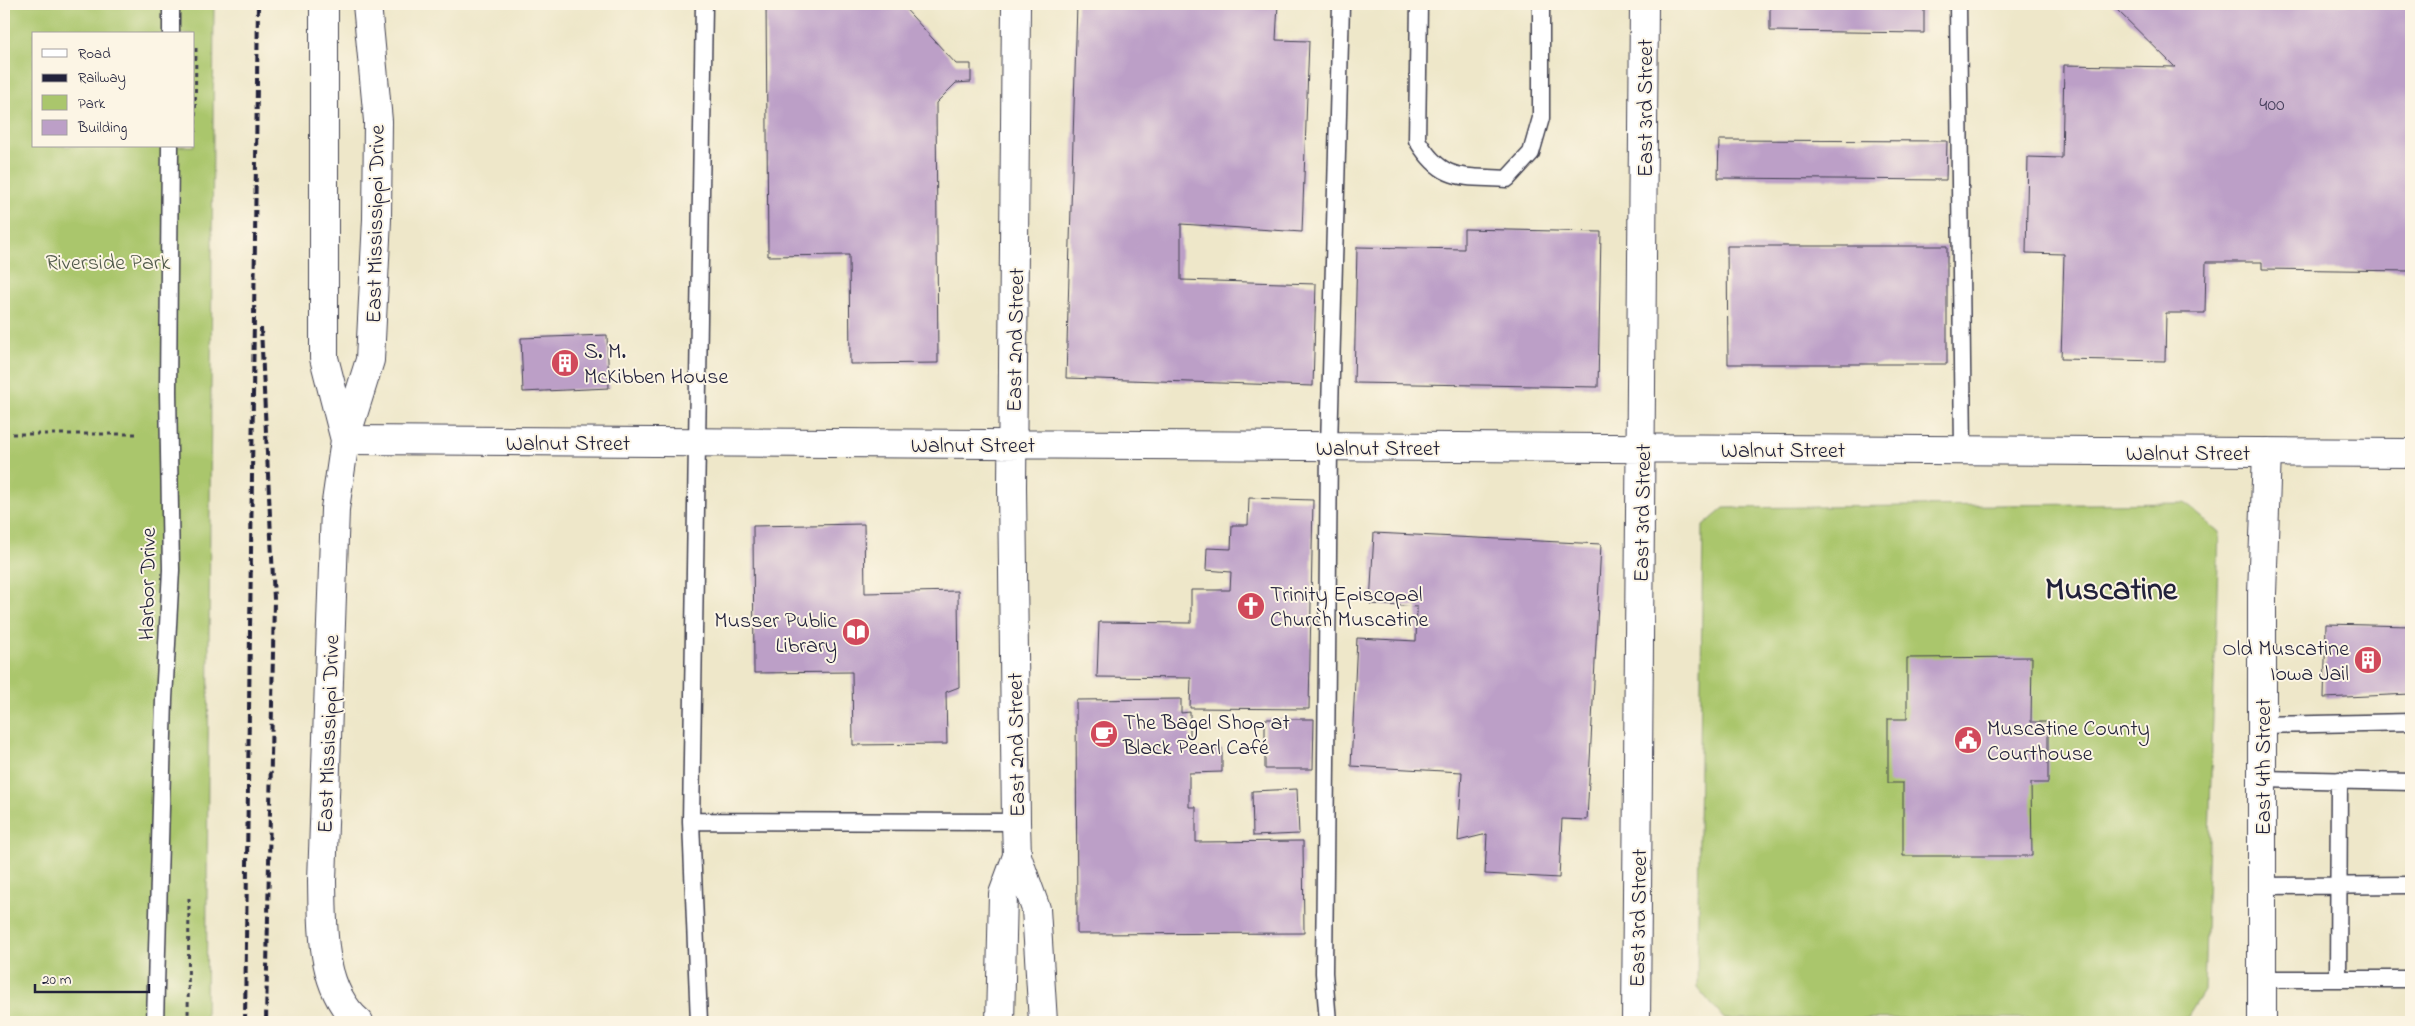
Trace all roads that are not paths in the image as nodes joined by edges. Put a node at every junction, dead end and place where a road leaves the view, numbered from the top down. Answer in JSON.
{"nodes":[{"id":1,"x":171,"y":4,"type":"edge"},
{"id":2,"x":324,"y":4,"type":"edge"},
{"id":3,"x":367,"y":4,"type":"edge"},
{"id":4,"x":704,"y":4,"type":"edge"},
{"id":5,"x":1016,"y":4,"type":"edge"},
{"id":6,"x":1341,"y":4,"type":"edge"},
{"id":7,"x":1418,"y":4,"type":"edge"},
{"id":8,"x":1541,"y":4,"type":"edge"},
{"id":9,"x":1644,"y":4,"type":"edge"},
{"id":10,"x":1958,"y":4,"type":"edge"},
{"id":11,"x":171,"y":32,"type":"edge"},
{"id":12,"x":170,"y":148,"type":"edge"},
{"id":13,"x":345,"y":440,"type":"junction"},
{"id":14,"x":697,"y":443,"type":"junction"},
{"id":15,"x":1012,"y":444,"type":"junction"},
{"id":16,"x":1329,"y":447,"type":"junction"},
{"id":17,"x":1642,"y":449,"type":"junction"},
{"id":18,"x":1963,"y":450,"type":"junction"},
{"id":19,"x":2267,"y":452,"type":"junction"},
{"id":20,"x":2411,"y":453,"type":"edge"},
{"id":21,"x":2411,"y":722,"type":"edge"},
{"id":22,"x":2262,"y":725,"type":"junction"},
{"id":23,"x":2262,"y":778,"type":"junction"},
{"id":24,"x":2339,"y":780,"type":"junction"},
{"id":25,"x":2411,"y":782,"type":"edge"},
{"id":26,"x":691,"y":821,"type":"junction"},
{"id":27,"x":1016,"y":822,"type":"junction"},
{"id":28,"x":1017,"y":856,"type":"junction"},
{"id":29,"x":2411,"y":885,"type":"edge"},
{"id":30,"x":2262,"y":886,"type":"junction"},
{"id":31,"x":2338,"y":886,"type":"junction"},
{"id":32,"x":2262,"y":978,"type":"junction"},
{"id":33,"x":2338,"y":979,"type":"junction"},
{"id":34,"x":2411,"y":979,"type":"edge"},
{"id":35,"x":352,"y":1020,"type":"edge"},
{"id":36,"x":155,"y":1022,"type":"edge"},
{"id":37,"x":699,"y":1022,"type":"edge"},
{"id":38,"x":1000,"y":1022,"type":"edge"},
{"id":39,"x":1043,"y":1022,"type":"edge"},
{"id":40,"x":1328,"y":1022,"type":"edge"},
{"id":41,"x":1636,"y":1022,"type":"edge"},
{"id":42,"x":2262,"y":1022,"type":"edge"}],
"edges":[{"from":1,"to":11,"type":"lane"},
{"from":2,"to":13,"type":"street","name":"East Mississippi Drive"},
{"from":3,"to":13,"type":"street","name":"East Mississippi Drive"},
{"from":4,"to":14,"type":"lane"},
{"from":5,"to":15,"type":"street","name":"East 2nd Street"},
{"from":6,"to":16,"type":"lane"},
{"from":7,"to":8,"type":"lane"},
{"from":9,"to":17,"type":"street","name":"East 3rd Street"},
{"from":10,"to":18,"type":"lane"},
{"from":12,"to":36,"type":"lane","name":"Harbor Drive"},
{"from":13,"to":14,"type":"street","name":"Walnut Street"},
{"from":13,"to":35,"type":"street","name":"East Mississippi Drive"},
{"from":14,"to":15,"type":"street","name":"Walnut Street"},
{"from":14,"to":26,"type":"lane"},
{"from":15,"to":16,"type":"street","name":"Walnut Street"},
{"from":15,"to":27,"type":"street","name":"East 2nd Street"},
{"from":16,"to":17,"type":"street","name":"Walnut Street"},
{"from":16,"to":40,"type":"lane"},
{"from":17,"to":18,"type":"street","name":"Walnut Street"},
{"from":17,"to":41,"type":"street","name":"East 3rd Street"},
{"from":18,"to":19,"type":"street","name":"Walnut Street"},
{"from":19,"to":20,"type":"street","name":"Walnut Street"},
{"from":19,"to":22,"type":"street","name":"East 4th Street"},
{"from":21,"to":22,"type":"lane"},
{"from":22,"to":23,"type":"street","name":"East 4th Street"},
{"from":23,"to":24,"type":"lane"},
{"from":23,"to":30,"type":"street","name":"East 4th Street"},
{"from":24,"to":25,"type":"lane"},
{"from":24,"to":31,"type":"lane"},
{"from":26,"to":27,"type":"lane"},
{"from":26,"to":37,"type":"lane"},
{"from":27,"to":28,"type":"street","name":"East 2nd Street"},
{"from":28,"to":38,"type":"street","name":"East 2nd Street"},
{"from":28,"to":39,"type":"street","name":"East 2nd Street"},
{"from":29,"to":31,"type":"lane"},
{"from":30,"to":31,"type":"lane"},
{"from":30,"to":32,"type":"street","name":"East 4th Street"},
{"from":31,"to":33,"type":"lane"},
{"from":32,"to":33,"type":"lane"},
{"from":32,"to":42,"type":"street","name":"East 4th Street"},
{"from":33,"to":34,"type":"lane"}]}
